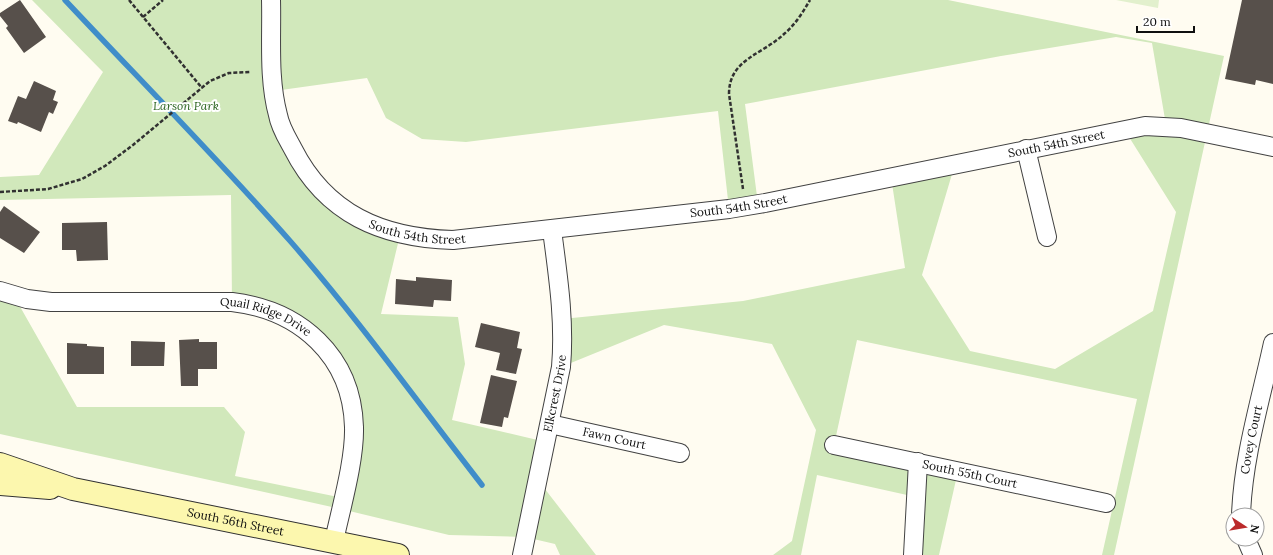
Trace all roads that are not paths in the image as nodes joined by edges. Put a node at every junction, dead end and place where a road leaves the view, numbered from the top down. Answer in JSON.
{"nodes":[{"id":1,"x":271,"y":0,"type":"edge"},
{"id":2,"x":1273,"y":147,"type":"edge"},
{"id":3,"x":1026,"y":149,"type":"junction"},
{"id":4,"x":552,"y":230,"type":"junction"},
{"id":5,"x":1047,"y":237,"type":"dead end"},
{"id":6,"x":0,"y":291,"type":"edge"},
{"id":7,"x":1273,"y":343,"type":"edge"},
{"id":8,"x":550,"y":424,"type":"junction"},
{"id":9,"x":834,"y":445,"type":"dead end"},
{"id":10,"x":680,"y":453,"type":"dead end"},
{"id":11,"x":918,"y":462,"type":"junction"},
{"id":12,"x":0,"y":464,"type":"edge"},
{"id":13,"x":0,"y":484,"type":"edge"},
{"id":14,"x":73,"y":489,"type":"junction"},
{"id":15,"x":1106,"y":503,"type":"dead end"},
{"id":16,"x":1241,"y":507,"type":"edge"},
{"id":17,"x":334,"y":541,"type":"junction"},
{"id":18,"x":398,"y":555,"type":"edge"},
{"id":19,"x":522,"y":555,"type":"edge"},
{"id":20,"x":913,"y":555,"type":"edge"}],
"edges":[{"from":1,"to":4,"type":"street","name":"South 54th Street"},
{"from":2,"to":3,"type":"street","name":"South 54th Street"},
{"from":3,"to":4,"type":"street","name":"South 54th Street"},
{"from":3,"to":5,"type":"street"},
{"from":4,"to":8,"type":"street","name":"Elkcrest Drive"},
{"from":6,"to":17,"type":"street","name":"Quail Ridge Drive"},
{"from":7,"to":16,"type":"street","name":"Covey Court"},
{"from":8,"to":10,"type":"street","name":"Fawn Court"},
{"from":8,"to":19,"type":"street","name":"Elkcrest Drive"},
{"from":9,"to":11,"type":"street","name":"South 55th Court"},
{"from":11,"to":15,"type":"street","name":"South 55th Court"},
{"from":11,"to":20,"type":"street"},
{"from":12,"to":14,"type":"main road","name":"South 56th Street"},
{"from":13,"to":14,"type":"main road","name":"South 56th Street"},
{"from":14,"to":17,"type":"main road","name":"South 56th Street"},
{"from":17,"to":18,"type":"main road","name":"South 56th Street"}]}
